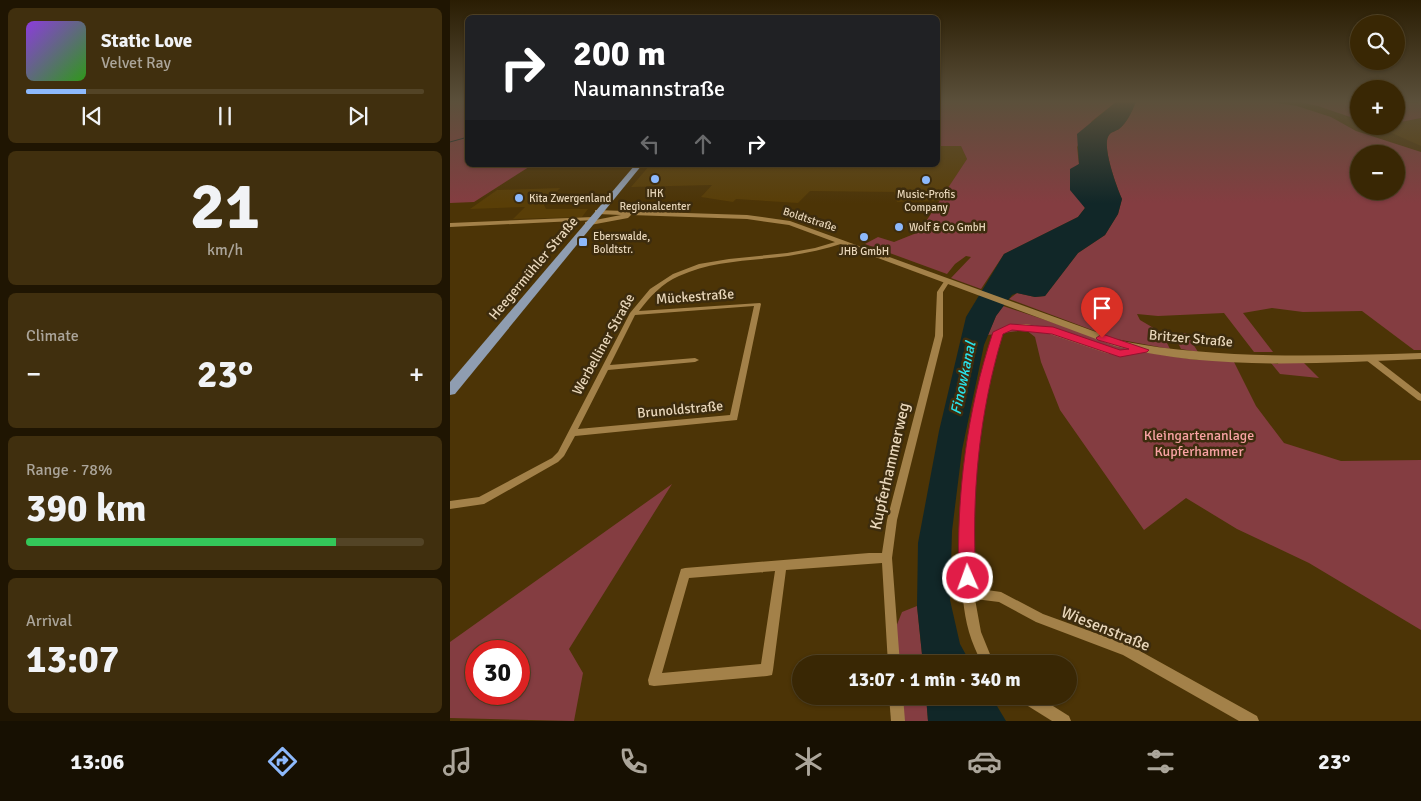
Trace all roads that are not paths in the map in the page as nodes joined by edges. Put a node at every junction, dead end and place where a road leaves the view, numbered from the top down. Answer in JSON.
{"nodes":[{"id":1,"x":637,"y":167,"type":"edge"},
{"id":2,"x":636,"y":213,"type":"junction"},
{"id":3,"x":593,"y":218,"type":"junction"},
{"id":4,"x":450,"y":225,"type":"edge"},
{"id":5,"x":842,"y":242,"type":"junction"},
{"id":6,"x":948,"y":281,"type":"junction"},
{"id":7,"x":969,"y":289,"type":"joint"},
{"id":8,"x":758,"y":304,"type":"joint"},
{"id":9,"x":633,"y":313,"type":"junction"},
{"id":10,"x":1143,"y":350,"type":"junction"},
{"id":11,"x":1421,"y":356,"type":"edge"},
{"id":12,"x":1368,"y":358,"type":"junction"},
{"id":13,"x":696,"y":360,"type":"dead end"},
{"id":14,"x":605,"y":368,"type":"junction"},
{"id":15,"x":450,"y":391,"type":"edge"},
{"id":16,"x":1421,"y":398,"type":"edge"},
{"id":17,"x":572,"y":433,"type":"junction"},
{"id":18,"x":450,"y":505,"type":"edge"},
{"id":19,"x":887,"y":558,"type":"junction"},
{"id":20,"x":781,"y":566,"type":"junction"},
{"id":21,"x":968,"y":593,"type":"junction"},
{"id":22,"x":893,"y":655,"type":"edge"},
{"id":23,"x":982,"y":655,"type":"edge"},
{"id":24,"x":897,"y":705,"type":"edge"},
{"id":25,"x":1039,"y":705,"type":"edge"},
{"id":26,"x":898,"y":721,"type":"edge"},
{"id":27,"x":1064,"y":721,"type":"edge"},
{"id":28,"x":1252,"y":721,"type":"edge"}],
"edges":[{"from":1,"to":3,"type":"main road","name":"Heegermühler Straße"},
{"from":2,"to":3,"type":"main road","name":"Boldtstraße"},
{"from":2,"to":3,"type":"main road","name":"Boldtstraße"},
{"from":2,"to":5,"type":"main road","name":"Boldtstraße"},
{"from":3,"to":4,"type":"street"},
{"from":3,"to":15,"type":"main road","name":"Heegermühler Straße"},
{"from":5,"to":6,"type":"main road","name":"Boldtstraße"},
{"from":5,"to":9,"type":"street","name":"Werbelliner Straße"},
{"from":6,"to":7,"type":"main road","name":"Boldtstraße"},
{"from":6,"to":19,"type":"street","name":"Kupferhammerweg"},
{"from":7,"to":10,"type":"main road","name":"Britzer Straße"},
{"from":8,"to":9,"type":"street","name":"Mückestraße"},
{"from":8,"to":17,"type":"street","name":"Brunoldstraße"},
{"from":9,"to":14,"type":"street","name":"Werbelliner Straße"},
{"from":10,"to":12,"type":"main road","name":"Britzer Straße"},
{"from":10,"to":21,"type":"street"},
{"from":11,"to":12,"type":"main road","name":"Britzer Straße"},
{"from":12,"to":16,"type":"street"},
{"from":13,"to":14,"type":"street"},
{"from":14,"to":17,"type":"street","name":"Werbelliner Straße"},
{"from":17,"to":18,"type":"street","name":"Werbelliner Straße"},
{"from":19,"to":20,"type":"street"},
{"from":19,"to":22,"type":"street","name":"Kupferhammerweg"},
{"from":20,"to":20,"type":"street"},
{"from":21,"to":23,"type":"street"},
{"from":21,"to":28,"type":"street","name":"Wiesenstraße"},
{"from":24,"to":26,"type":"street"},
{"from":25,"to":27,"type":"street"}]}
